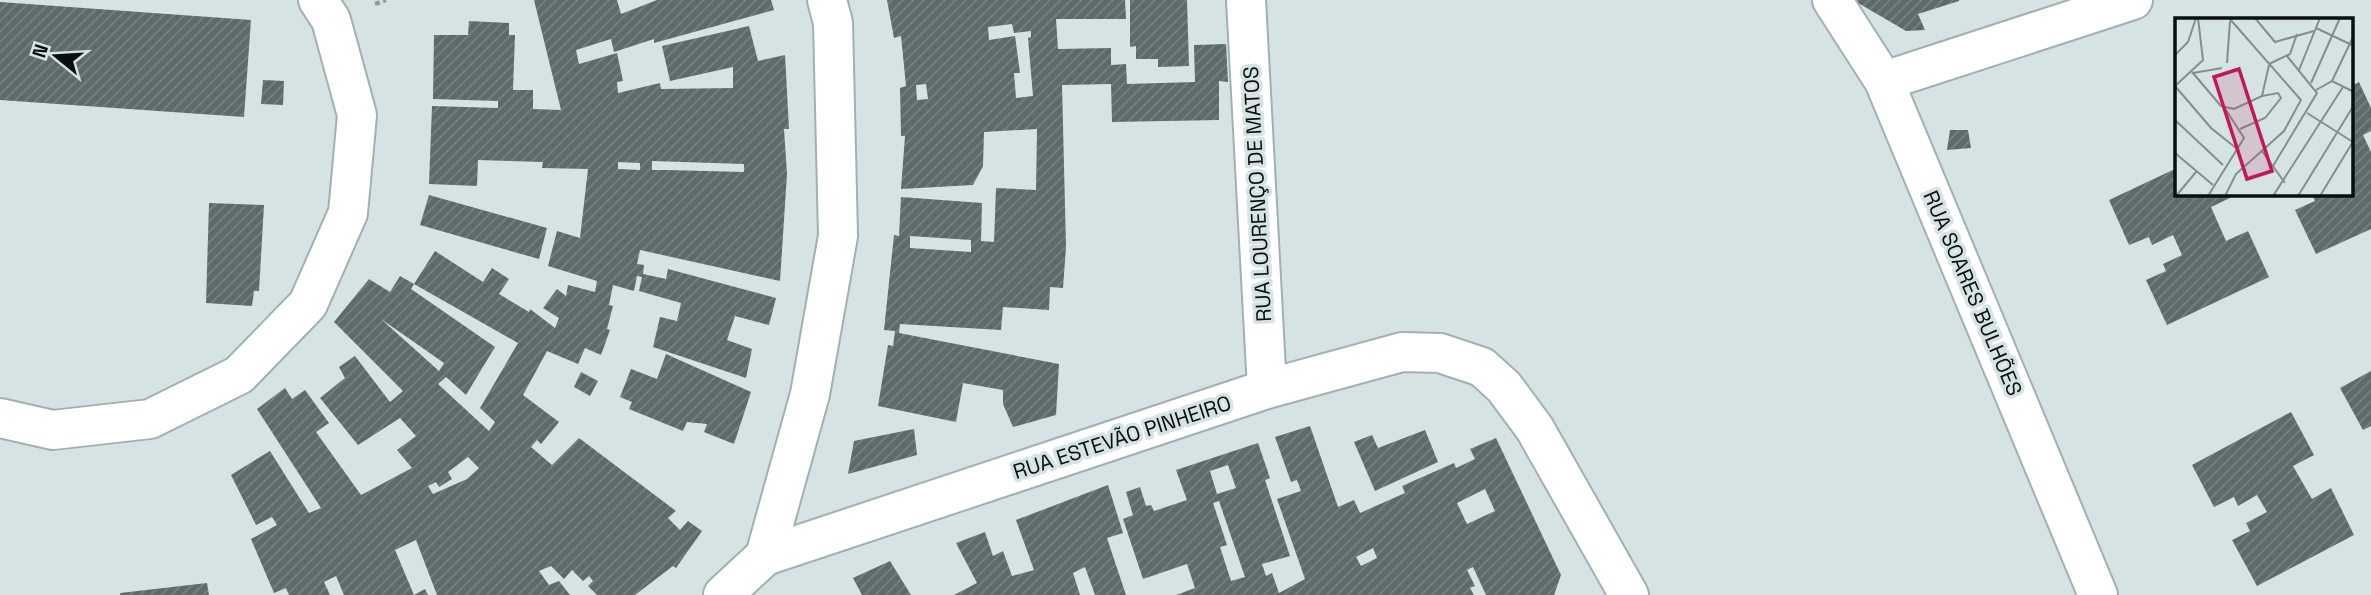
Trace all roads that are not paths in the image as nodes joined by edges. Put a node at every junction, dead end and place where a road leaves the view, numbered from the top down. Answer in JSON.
{"nodes":[{"id":1,"x":318,"y":0,"type":"edge"},
{"id":2,"x":827,"y":0,"type":"edge"},
{"id":3,"x":1246,"y":0,"type":"edge"},
{"id":4,"x":1832,"y":0,"type":"edge"},
{"id":5,"x":2133,"y":0,"type":"edge"},
{"id":6,"x":1884,"y":81,"type":"junction"},
{"id":7,"x":1267,"y":389,"type":"junction"},
{"id":8,"x":0,"y":418,"type":"edge"},
{"id":9,"x":765,"y":556,"type":"junction"},
{"id":10,"x":723,"y":595,"type":"edge"},
{"id":11,"x":1629,"y":595,"type":"edge"},
{"id":12,"x":2098,"y":595,"type":"edge"}],
"edges":[{"from":1,"to":8,"type":"street"},
{"from":2,"to":9,"type":"street"},
{"from":3,"to":7,"type":"street","name":"RUA LOURENÇO DE MATOS"},
{"from":4,"to":6,"type":"street","name":"RUA SOARES BULHÕES"},
{"from":5,"to":6,"type":"street"},
{"from":6,"to":12,"type":"street","name":"RUA SOARES BULHÕES"},
{"from":7,"to":9,"type":"street","name":"RUA ESTEVÃO PINHEIRO"},
{"from":7,"to":11,"type":"street","name":"RUA ESTEVÃO PINHEIRO"},
{"from":9,"to":10,"type":"street"}]}
